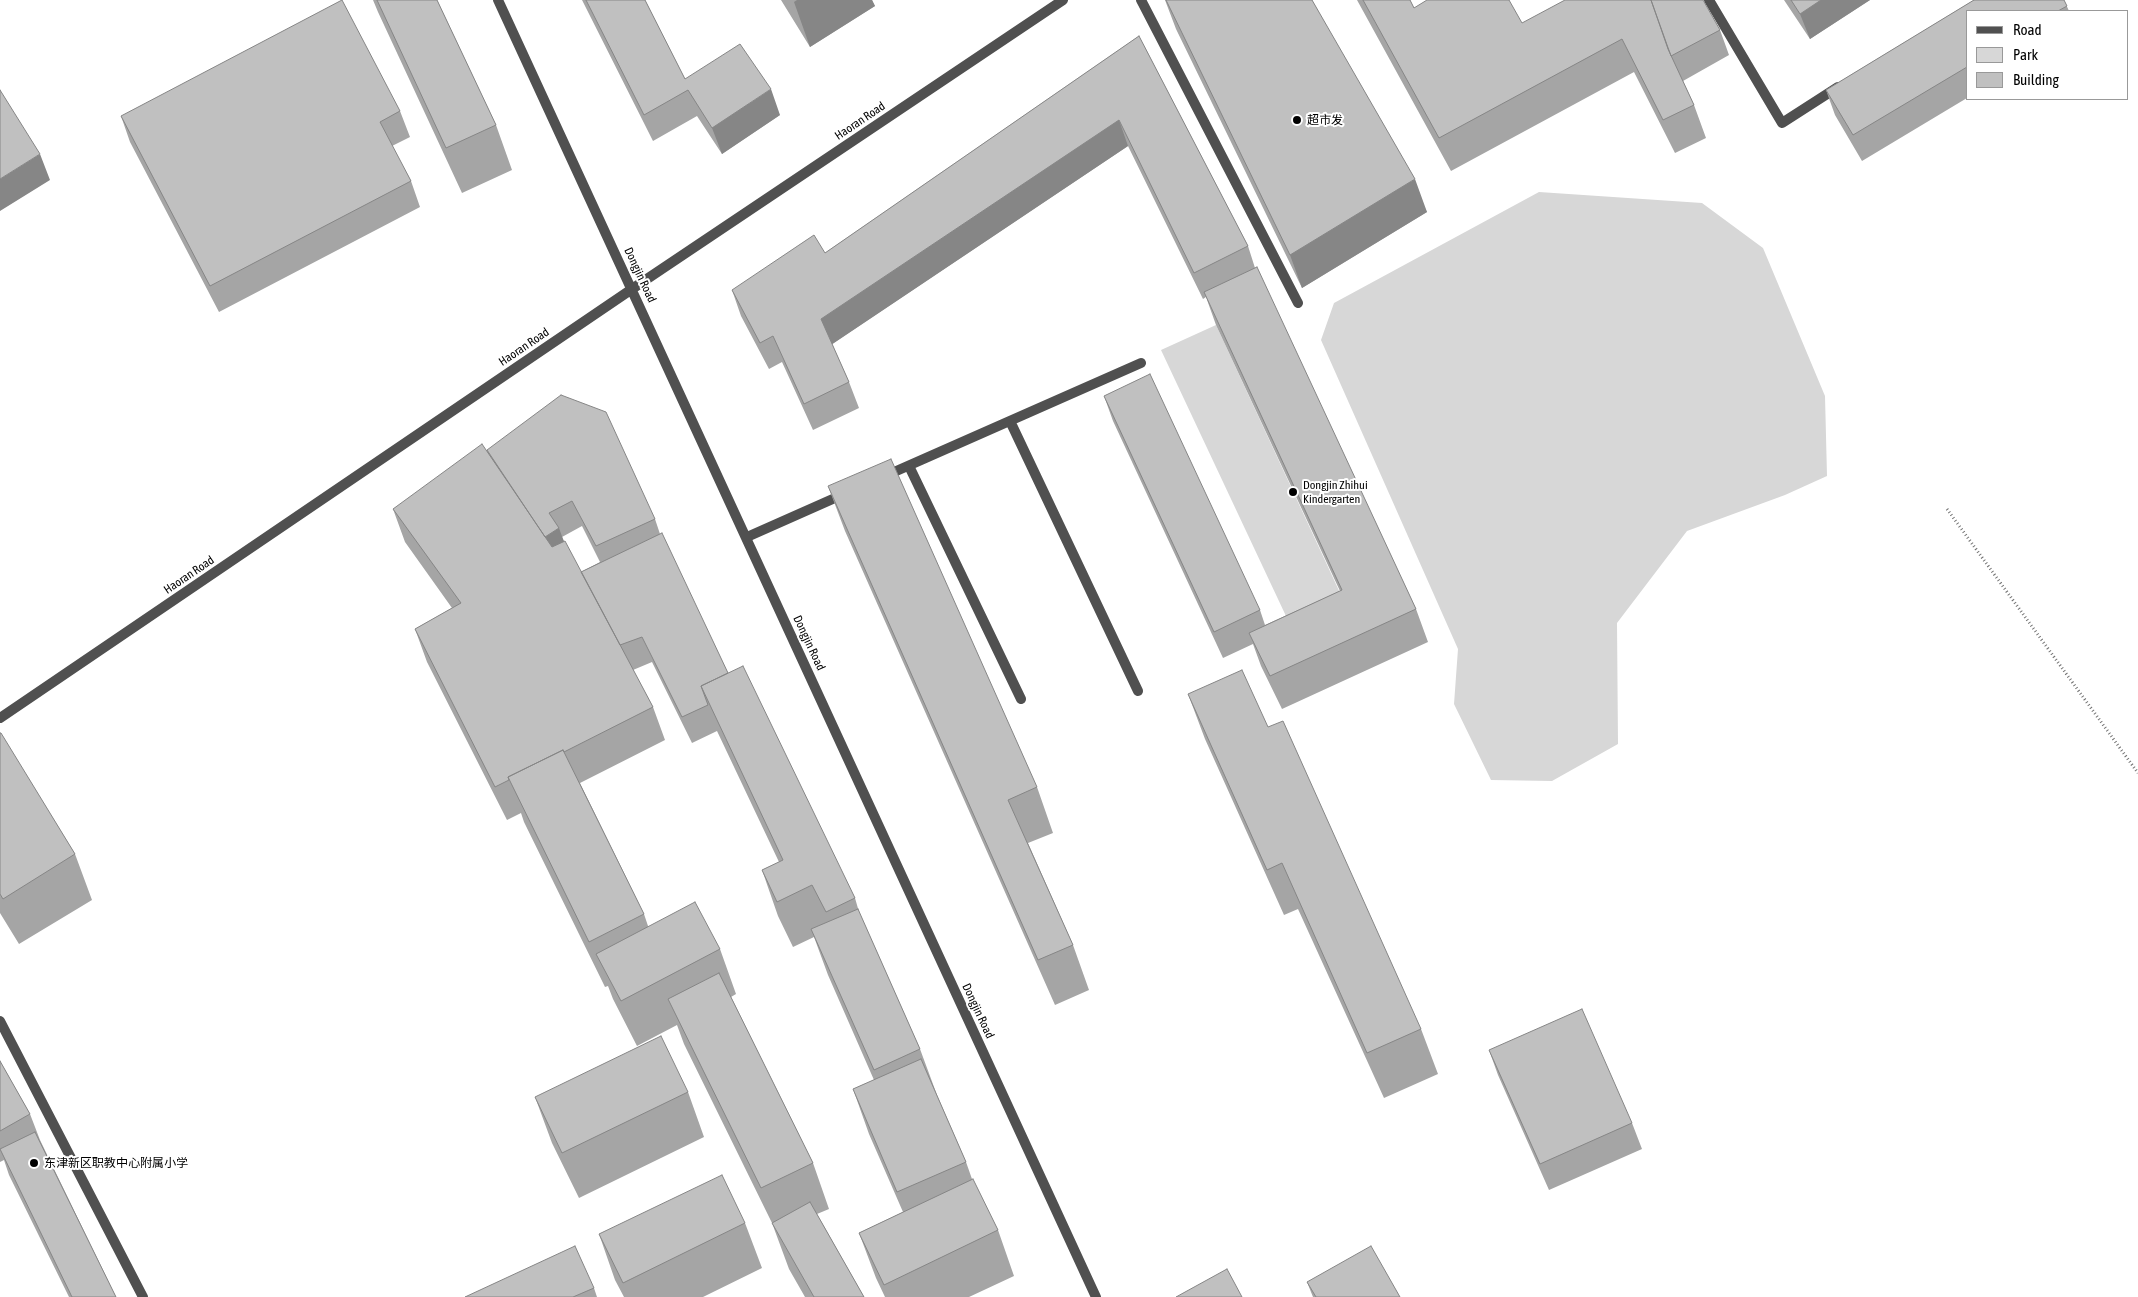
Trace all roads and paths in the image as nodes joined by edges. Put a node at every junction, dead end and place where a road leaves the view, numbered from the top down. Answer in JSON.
{"nodes":[{"id":1,"x":498,"y":0,"type":"edge"},
{"id":2,"x":1064,"y":0,"type":"edge"},
{"id":3,"x":1141,"y":0,"type":"edge"},
{"id":4,"x":1710,"y":0,"type":"edge"},
{"id":5,"x":1847,"y":82,"type":"edge"},
{"id":6,"x":632,"y":289,"type":"junction"},
{"id":7,"x":1298,"y":303,"type":"dead end"},
{"id":8,"x":1141,"y":363,"type":"dead end"},
{"id":9,"x":1010,"y":421,"type":"junction"},
{"id":10,"x":909,"y":466,"type":"junction"},
{"id":11,"x":873,"y":481,"type":"edge"},
{"id":12,"x":855,"y":489,"type":"edge"},
{"id":13,"x":1947,"y":509,"type":"dead end"},
{"id":14,"x":746,"y":537,"type":"junction"},
{"id":15,"x":1138,"y":691,"type":"dead end"},
{"id":16,"x":1020,"y":699,"type":"dead end"},
{"id":17,"x":0,"y":718,"type":"edge"},
{"id":18,"x":2138,"y":773,"type":"edge"},
{"id":19,"x":0,"y":1021,"type":"edge"},
{"id":20,"x":143,"y":1297,"type":"edge"},
{"id":21,"x":1096,"y":1297,"type":"edge"}],
"edges":[{"from":1,"to":6,"type":"street","name":"Dongjin Road"},
{"from":2,"to":6,"type":"street","name":"Haoran Road"},
{"from":3,"to":7,"type":"street"},
{"from":4,"to":5,"type":"street"},
{"from":6,"to":14,"type":"street","name":"Dongjin Road"},
{"from":6,"to":17,"type":"street","name":"Haoran Road"},
{"from":8,"to":9,"type":"street"},
{"from":9,"to":10,"type":"street"},
{"from":9,"to":15,"type":"street"},
{"from":10,"to":11,"type":"street"},
{"from":10,"to":16,"type":"street"},
{"from":12,"to":14,"type":"street"},
{"from":13,"to":18,"type":"path"},
{"from":14,"to":21,"type":"street","name":"Dongjin Road"},
{"from":19,"to":20,"type":"street"}]}
